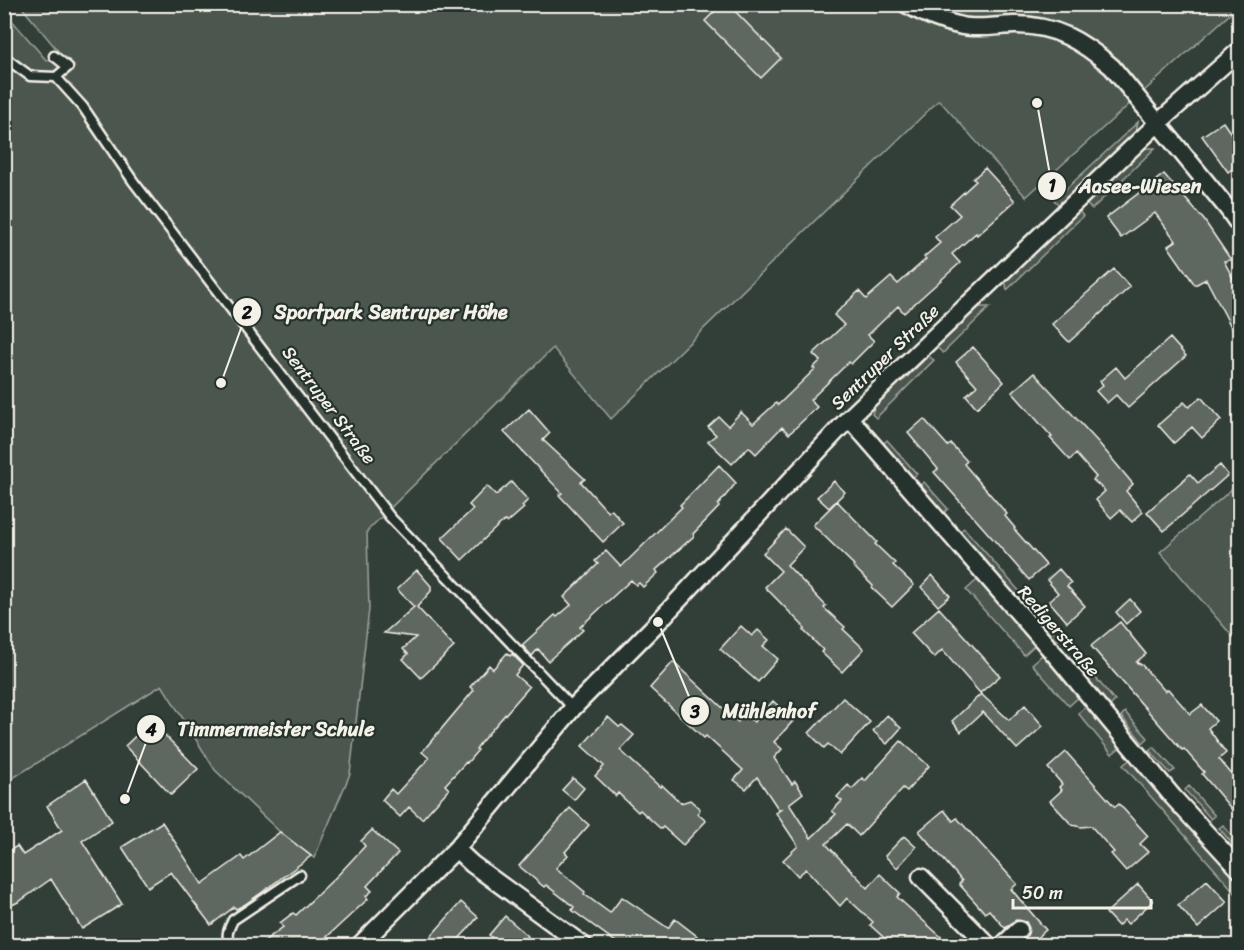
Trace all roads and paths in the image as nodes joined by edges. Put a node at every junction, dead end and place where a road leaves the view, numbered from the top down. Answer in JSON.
{"nodes":[{"id":1,"x":906,"y":4,"type":"edge"},
{"id":2,"x":1239,"y":50,"type":"edge"},
{"id":3,"x":54,"y":56,"type":"dead end"},
{"id":4,"x":4,"y":57,"type":"edge"},
{"id":5,"x":56,"y":77,"type":"junction"},
{"id":6,"x":1158,"y":123,"type":"junction"},
{"id":7,"x":1239,"y":226,"type":"edge"},
{"id":8,"x":849,"y":418,"type":"junction"},
{"id":9,"x":573,"y":708,"type":"junction"},
{"id":10,"x":456,"y":849,"type":"junction"},
{"id":11,"x":1239,"y":870,"type":"edge"},
{"id":12,"x":300,"y":874,"type":"dead end"},
{"id":13,"x":921,"y":877,"type":"dead end"},
{"id":14,"x":1019,"y":930,"type":"dead end"},
{"id":15,"x":231,"y":945,"type":"edge"},
{"id":16,"x":359,"y":945,"type":"edge"},
{"id":17,"x":584,"y":945,"type":"edge"},
{"id":18,"x":989,"y":945,"type":"edge"},
{"id":19,"x":1002,"y":945,"type":"edge"}],
"edges":[{"from":1,"to":6,"type":"street"},
{"from":2,"to":6,"type":"street","name":"Sentruper Straße"},
{"from":3,"to":5,"type":"lane"},
{"from":4,"to":5,"type":"lane"},
{"from":5,"to":9,"type":"lane","name":"Sentruper Straße"},
{"from":6,"to":7,"type":"street"},
{"from":6,"to":8,"type":"street","name":"Sentruper Straße"},
{"from":8,"to":9,"type":"street","name":"Sentruper Straße"},
{"from":8,"to":11,"type":"street","name":"Redigerstraße"},
{"from":9,"to":10,"type":"street","name":"Sentruper Straße"},
{"from":10,"to":16,"type":"street","name":"Sentruper Straße"},
{"from":10,"to":17,"type":"street"},
{"from":12,"to":15,"type":"lane"},
{"from":13,"to":18,"type":"street"},
{"from":14,"to":19,"type":"street"}]}
